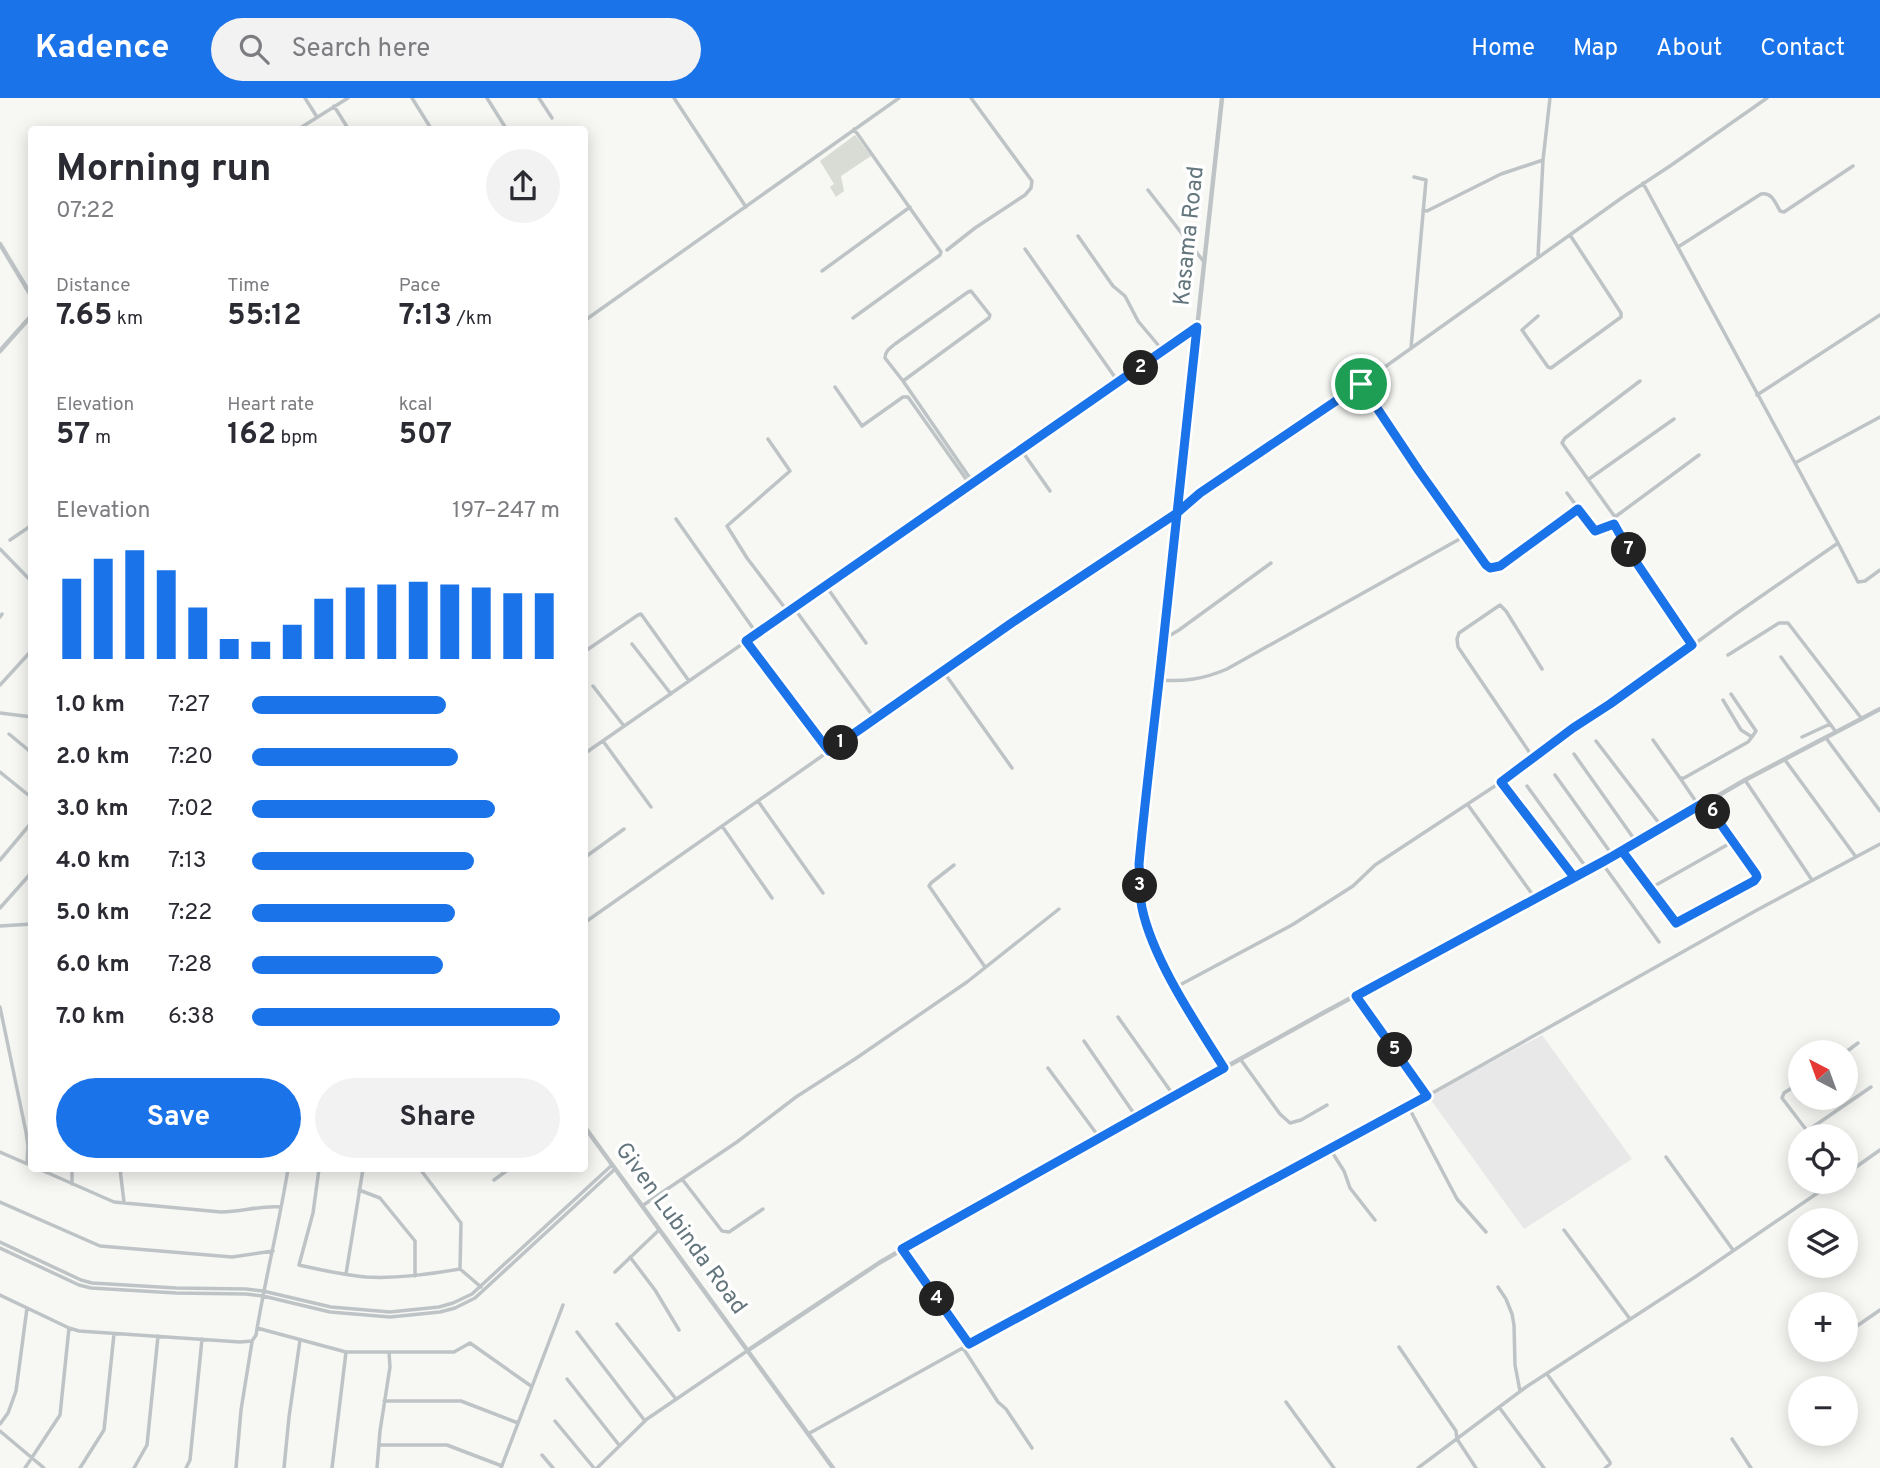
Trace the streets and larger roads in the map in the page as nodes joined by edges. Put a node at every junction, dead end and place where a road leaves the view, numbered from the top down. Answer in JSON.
{"nodes":[{"id":1,"x":305,"y":98,"type":"edge"},
{"id":2,"x":348,"y":98,"type":"edge"},
{"id":3,"x":412,"y":98,"type":"edge"},
{"id":4,"x":487,"y":98,"type":"edge"},
{"id":5,"x":539,"y":98,"type":"edge"},
{"id":6,"x":674,"y":98,"type":"edge"},
{"id":7,"x":899,"y":98,"type":"edge"},
{"id":8,"x":971,"y":98,"type":"edge"},
{"id":9,"x":1222,"y":98,"type":"edge"},
{"id":10,"x":1550,"y":98,"type":"edge"},
{"id":11,"x":1767,"y":98,"type":"edge"},
{"id":12,"x":334,"y":106,"type":"junction"},
{"id":13,"x":317,"y":117,"type":"junction"},
{"id":14,"x":552,"y":118,"type":"dead end"},
{"id":15,"x":303,"y":126,"type":"edge"},
{"id":16,"x":346,"y":126,"type":"edge"},
{"id":17,"x":430,"y":126,"type":"edge"},
{"id":18,"x":504,"y":126,"type":"edge"},
{"id":19,"x":854,"y":129,"type":"junction"},
{"id":20,"x":1543,"y":160,"type":"junction"},
{"id":21,"x":1853,"y":166,"type":"dead end"},
{"id":22,"x":1414,"y":177,"type":"dead end"},
{"id":23,"x":1643,"y":183,"type":"junction"},
{"id":24,"x":1148,"y":191,"type":"dead end"},
{"id":25,"x":746,"y":207,"type":"junction"},
{"id":26,"x":910,"y":207,"type":"junction"},
{"id":27,"x":1423,"y":210,"type":"junction"},
{"id":28,"x":1570,"y":235,"type":"junction"},
{"id":29,"x":1078,"y":236,"type":"dead end"},
{"id":30,"x":0,"y":244,"type":"edge"},
{"id":31,"x":1678,"y":247,"type":"junction"},
{"id":32,"x":1025,"y":249,"type":"dead end"},
{"id":33,"x":947,"y":250,"type":"dead end"},
{"id":34,"x":1538,"y":258,"type":"junction"},
{"id":35,"x":1204,"y":262,"type":"junction"},
{"id":36,"x":822,"y":271,"type":"dead end"},
{"id":37,"x":28,"y":290,"type":"edge"},
{"id":38,"x":1880,"y":315,"type":"edge"},
{"id":39,"x":1538,"y":316,"type":"dead end"},
{"id":40,"x":588,"y":318,"type":"edge"},
{"id":41,"x":853,"y":318,"type":"dead end"},
{"id":42,"x":28,"y":320,"type":"edge"},
{"id":43,"x":1197,"y":327,"type":"junction"},
{"id":44,"x":1411,"y":348,"type":"junction"},
{"id":45,"x":0,"y":351,"type":"edge"},
{"id":46,"x":1164,"y":352,"type":"junction"},
{"id":47,"x":903,"y":381,"type":"junction"},
{"id":48,"x":1640,"y":381,"type":"dead end"},
{"id":49,"x":1119,"y":383,"type":"junction"},
{"id":50,"x":1361,"y":384,"type":"junction"},
{"id":51,"x":835,"y":387,"type":"dead end"},
{"id":52,"x":1758,"y":395,"type":"junction"},
{"id":53,"x":1880,"y":417,"type":"edge"},
{"id":54,"x":1674,"y":419,"type":"dead end"},
{"id":55,"x":768,"y":439,"type":"dead end"},
{"id":56,"x":1022,"y":451,"type":"junction"},
{"id":57,"x":1699,"y":455,"type":"dead end"},
{"id":58,"x":1795,"y":463,"type":"junction"},
{"id":59,"x":1590,"y":480,"type":"junction"},
{"id":60,"x":973,"y":485,"type":"junction"},
{"id":61,"x":1050,"y":491,"type":"dead end"},
{"id":62,"x":1567,"y":493,"type":"dead end"},
{"id":63,"x":1578,"y":509,"type":"junction"},
{"id":64,"x":1177,"y":513,"type":"junction"},
{"id":65,"x":1615,"y":517,"type":"junction"},
{"id":66,"x":676,"y":519,"type":"dead end"},
{"id":67,"x":1614,"y":524,"type":"junction"},
{"id":68,"x":28,"y":528,"type":"edge"},
{"id":69,"x":1465,"y":536,"type":"junction"},
{"id":70,"x":10,"y":540,"type":"dead end"},
{"id":71,"x":1838,"y":543,"type":"junction"},
{"id":72,"x":0,"y":549,"type":"edge"},
{"id":73,"x":1271,"y":563,"type":"dead end"},
{"id":74,"x":1880,"y":570,"type":"edge"},
{"id":75,"x":28,"y":578,"type":"edge"},
{"id":76,"x":826,"y":586,"type":"junction"},
{"id":77,"x":794,"y":608,"type":"junction"},
{"id":78,"x":788,"y":612,"type":"junction"},
{"id":79,"x":757,"y":634,"type":"junction"},
{"id":80,"x":1164,"y":639,"type":"junction"},
{"id":81,"x":746,"y":641,"type":"junction"},
{"id":82,"x":866,"y":643,"type":"dead end"},
{"id":83,"x":632,"y":644,"type":"dead end"},
{"id":84,"x":1692,"y":645,"type":"junction"},
{"id":85,"x":588,"y":649,"type":"edge"},
{"id":86,"x":28,"y":654,"type":"edge"},
{"id":87,"x":1728,"y":655,"type":"dead end"},
{"id":88,"x":1781,"y":657,"type":"dead end"},
{"id":89,"x":1542,"y":669,"type":"dead end"},
{"id":90,"x":943,"y":671,"type":"junction"},
{"id":91,"x":1158,"y":680,"type":"junction"},
{"id":92,"x":689,"y":681,"type":"junction"},
{"id":93,"x":0,"y":685,"type":"edge"},
{"id":94,"x":593,"y":686,"type":"dead end"},
{"id":95,"x":670,"y":694,"type":"junction"},
{"id":96,"x":1731,"y":694,"type":"dead end"},
{"id":97,"x":1723,"y":700,"type":"dead end"},
{"id":98,"x":1880,"y":709,"type":"edge"},
{"id":99,"x":0,"y":713,"type":"edge"},
{"id":100,"x":28,"y":716,"type":"edge"},
{"id":101,"x":876,"y":719,"type":"junction"},
{"id":102,"x":1862,"y":719,"type":"junction"},
{"id":103,"x":1830,"y":724,"type":"junction"},
{"id":104,"x":624,"y":726,"type":"junction"},
{"id":105,"x":1836,"y":732,"type":"junction"},
{"id":106,"x":9,"y":734,"type":"dead end"},
{"id":107,"x":1752,"y":737,"type":"junction"},
{"id":108,"x":1802,"y":737,"type":"dead end"},
{"id":109,"x":1826,"y":738,"type":"junction"},
{"id":110,"x":1653,"y":740,"type":"dead end"},
{"id":111,"x":604,"y":741,"type":"junction"},
{"id":112,"x":1596,"y":741,"type":"dead end"},
{"id":113,"x":28,"y":750,"type":"edge"},
{"id":114,"x":588,"y":751,"type":"edge"},
{"id":115,"x":829,"y":751,"type":"junction"},
{"id":116,"x":1574,"y":754,"type":"dead end"},
{"id":117,"x":1534,"y":759,"type":"junction"},
{"id":118,"x":1784,"y":760,"type":"junction"},
{"id":119,"x":1012,"y":768,"type":"dead end"},
{"id":120,"x":0,"y":772,"type":"edge"},
{"id":121,"x":1555,"y":775,"type":"dead end"},
{"id":122,"x":1680,"y":778,"type":"junction"},
{"id":123,"x":1745,"y":780,"type":"junction"},
{"id":124,"x":1501,"y":782,"type":"junction"},
{"id":125,"x":1527,"y":786,"type":"dead end"},
{"id":126,"x":28,"y":795,"type":"edge"},
{"id":127,"x":758,"y":801,"type":"junction"},
{"id":128,"x":1705,"y":802,"type":"junction"},
{"id":129,"x":1468,"y":805,"type":"junction"},
{"id":130,"x":1699,"y":806,"type":"junction"},
{"id":131,"x":651,"y":807,"type":"dead end"},
{"id":132,"x":1880,"y":811,"type":"edge"},
{"id":133,"x":722,"y":826,"type":"junction"},
{"id":134,"x":28,"y":827,"type":"edge"},
{"id":135,"x":1662,"y":827,"type":"junction"},
{"id":136,"x":624,"y":829,"type":"dead end"},
{"id":137,"x":1734,"y":841,"type":"junction"},
{"id":138,"x":1637,"y":842,"type":"junction"},
{"id":139,"x":1880,"y":844,"type":"edge"},
{"id":140,"x":1622,"y":851,"type":"junction"},
{"id":141,"x":588,"y":855,"type":"edge"},
{"id":142,"x":1613,"y":856,"type":"junction"},
{"id":143,"x":1856,"y":857,"type":"junction"},
{"id":144,"x":0,"y":860,"type":"edge"},
{"id":145,"x":1601,"y":863,"type":"junction"},
{"id":146,"x":954,"y":865,"type":"dead end"},
{"id":147,"x":1588,"y":870,"type":"junction"},
{"id":148,"x":28,"y":877,"type":"edge"},
{"id":149,"x":1574,"y":877,"type":"junction"},
{"id":150,"x":1812,"y":880,"type":"junction"},
{"id":151,"x":1649,"y":889,"type":"junction"},
{"id":152,"x":823,"y":893,"type":"dead end"},
{"id":153,"x":772,"y":898,"type":"dead end"},
{"id":154,"x":1535,"y":898,"type":"junction"},
{"id":155,"x":0,"y":908,"type":"edge"},
{"id":156,"x":1059,"y":909,"type":"dead end"},
{"id":157,"x":588,"y":920,"type":"edge"},
{"id":158,"x":28,"y":925,"type":"edge"},
{"id":159,"x":0,"y":926,"type":"edge"},
{"id":160,"x":1659,"y":942,"type":"dead end"},
{"id":161,"x":986,"y":967,"type":"junction"},
{"id":162,"x":1176,"y":987,"type":"junction"},
{"id":163,"x":1356,"y":996,"type":"junction"},
{"id":164,"x":0,"y":1007,"type":"edge"},
{"id":165,"x":1118,"y":1017,"type":"dead end"},
{"id":166,"x":1084,"y":1041,"type":"dead end"},
{"id":167,"x":1241,"y":1060,"type":"junction"},
{"id":168,"x":1048,"y":1068,"type":"dead end"},
{"id":169,"x":1224,"y":1068,"type":"junction"},
{"id":170,"x":1871,"y":1087,"type":"dead end"},
{"id":171,"x":1788,"y":1090,"type":"edge"},
{"id":172,"x":1174,"y":1096,"type":"junction"},
{"id":173,"x":1427,"y":1096,"type":"junction"},
{"id":174,"x":1327,"y":1105,"type":"dead end"},
{"id":175,"x":1408,"y":1106,"type":"junction"},
{"id":176,"x":1788,"y":1106,"type":"edge"},
{"id":177,"x":1137,"y":1118,"type":"junction"},
{"id":178,"x":1822,"y":1124,"type":"edge"},
{"id":179,"x":588,"y":1132,"type":"edge"},
{"id":180,"x":1100,"y":1139,"type":"junction"},
{"id":181,"x":28,"y":1146,"type":"edge"},
{"id":182,"x":1330,"y":1149,"type":"junction"},
{"id":183,"x":1880,"y":1150,"type":"edge"},
{"id":184,"x":0,"y":1153,"type":"edge"},
{"id":185,"x":1666,"y":1157,"type":"dead end"},
{"id":186,"x":28,"y":1165,"type":"edge"},
{"id":187,"x":1858,"y":1166,"type":"edge"},
{"id":188,"x":613,"y":1167,"type":"junction"},
{"id":189,"x":46,"y":1172,"type":"edge"},
{"id":190,"x":72,"y":1172,"type":"edge"},
{"id":191,"x":120,"y":1172,"type":"edge"},
{"id":192,"x":287,"y":1172,"type":"edge"},
{"id":193,"x":319,"y":1172,"type":"edge"},
{"id":194,"x":362,"y":1172,"type":"edge"},
{"id":195,"x":422,"y":1172,"type":"edge"},
{"id":196,"x":505,"y":1172,"type":"edge"},
{"id":197,"x":682,"y":1179,"type":"junction"},
{"id":198,"x":494,"y":1180,"type":"dead end"},
{"id":199,"x":72,"y":1184,"type":"junction"},
{"id":200,"x":359,"y":1190,"type":"junction"},
{"id":201,"x":1816,"y":1194,"type":"edge"},
{"id":202,"x":0,"y":1202,"type":"edge"},
{"id":203,"x":124,"y":1202,"type":"junction"},
{"id":204,"x":642,"y":1206,"type":"junction"},
{"id":205,"x":281,"y":1207,"type":"junction"},
{"id":206,"x":763,"y":1209,"type":"dead end"},
{"id":207,"x":1375,"y":1220,"type":"dead end"},
{"id":208,"x":659,"y":1230,"type":"junction"},
{"id":209,"x":1564,"y":1230,"type":"dead end"},
{"id":210,"x":1486,"y":1232,"type":"dead end"},
{"id":211,"x":0,"y":1242,"type":"edge"},
{"id":212,"x":0,"y":1248,"type":"edge"},
{"id":213,"x":902,"y":1249,"type":"junction"},
{"id":214,"x":1733,"y":1250,"type":"junction"},
{"id":215,"x":273,"y":1251,"type":"junction"},
{"id":216,"x":630,"y":1257,"type":"junction"},
{"id":217,"x":460,"y":1269,"type":"junction"},
{"id":218,"x":615,"y":1272,"type":"dead end"},
{"id":219,"x":346,"y":1275,"type":"junction"},
{"id":220,"x":415,"y":1276,"type":"junction"},
{"id":221,"x":1498,"y":1287,"type":"dead end"},
{"id":222,"x":482,"y":1288,"type":"junction"},
{"id":223,"x":263,"y":1294,"type":"junction"},
{"id":224,"x":0,"y":1295,"type":"edge"},
{"id":225,"x":563,"y":1305,"type":"dead end"},
{"id":226,"x":27,"y":1308,"type":"junction"},
{"id":227,"x":1880,"y":1310,"type":"edge"},
{"id":228,"x":1630,"y":1319,"type":"junction"},
{"id":229,"x":617,"y":1324,"type":"dead end"},
{"id":230,"x":1858,"y":1325,"type":"edge"},
{"id":231,"x":69,"y":1328,"type":"junction"},
{"id":232,"x":257,"y":1328,"type":"junction"},
{"id":233,"x":680,"y":1330,"type":"dead end"},
{"id":234,"x":576,"y":1332,"type":"dead end"},
{"id":235,"x":114,"y":1334,"type":"junction"},
{"id":236,"x":158,"y":1336,"type":"junction"},
{"id":237,"x":202,"y":1338,"type":"junction"},
{"id":238,"x":300,"y":1340,"type":"junction"},
{"id":239,"x":252,"y":1342,"type":"junction"},
{"id":240,"x":969,"y":1344,"type":"junction"},
{"id":241,"x":1399,"y":1346,"type":"dead end"},
{"id":242,"x":963,"y":1348,"type":"junction"},
{"id":243,"x":747,"y":1351,"type":"junction"},
{"id":244,"x":346,"y":1352,"type":"junction"},
{"id":245,"x":389,"y":1352,"type":"junction"},
{"id":246,"x":1547,"y":1374,"type":"junction"},
{"id":247,"x":567,"y":1379,"type":"dead end"},
{"id":248,"x":531,"y":1386,"type":"junction"},
{"id":249,"x":1520,"y":1391,"type":"junction"},
{"id":250,"x":676,"y":1399,"type":"junction"},
{"id":251,"x":384,"y":1401,"type":"junction"},
{"id":252,"x":1286,"y":1402,"type":"dead end"},
{"id":253,"x":1499,"y":1407,"type":"junction"},
{"id":254,"x":555,"y":1421,"type":"dead end"},
{"id":255,"x":645,"y":1421,"type":"junction"},
{"id":256,"x":518,"y":1423,"type":"junction"},
{"id":257,"x":0,"y":1424,"type":"edge"},
{"id":258,"x":0,"y":1432,"type":"edge"},
{"id":259,"x":808,"y":1434,"type":"junction"},
{"id":260,"x":1457,"y":1439,"type":"junction"},
{"id":261,"x":1731,"y":1439,"type":"dead end"},
{"id":262,"x":379,"y":1445,"type":"junction"},
{"id":263,"x":620,"y":1445,"type":"junction"},
{"id":264,"x":1032,"y":1448,"type":"dead end"},
{"id":265,"x":542,"y":1455,"type":"dead end"},
{"id":266,"x":32,"y":1457,"type":"junction"},
{"id":267,"x":501,"y":1467,"type":"edge"},
{"id":268,"x":25,"y":1468,"type":"edge"},
{"id":269,"x":44,"y":1468,"type":"edge"},
{"id":270,"x":80,"y":1468,"type":"edge"},
{"id":271,"x":134,"y":1468,"type":"edge"},
{"id":272,"x":186,"y":1468,"type":"edge"},
{"id":273,"x":236,"y":1468,"type":"edge"},
{"id":274,"x":284,"y":1468,"type":"edge"},
{"id":275,"x":332,"y":1468,"type":"edge"},
{"id":276,"x":377,"y":1468,"type":"edge"},
{"id":277,"x":553,"y":1468,"type":"edge"},
{"id":278,"x":595,"y":1468,"type":"edge"},
{"id":279,"x":832,"y":1468,"type":"edge"},
{"id":280,"x":1334,"y":1468,"type":"edge"},
{"id":281,"x":1418,"y":1468,"type":"edge"},
{"id":282,"x":1476,"y":1468,"type":"edge"},
{"id":283,"x":1544,"y":1468,"type":"edge"},
{"id":284,"x":1605,"y":1468,"type":"edge"},
{"id":285,"x":1751,"y":1468,"type":"edge"}],
"edges":[{"from":1,"to":13,"type":"street"},
{"from":2,"to":12,"type":"street"},
{"from":3,"to":17,"type":"street"},
{"from":4,"to":18,"type":"street"},
{"from":5,"to":14,"type":"street"},
{"from":6,"to":25,"type":"street"},
{"from":7,"to":19,"type":"street"},
{"from":8,"to":33,"type":"street"},
{"from":9,"to":35,"type":"street","name":"Kasama Road"},
{"from":10,"to":20,"type":"street"},
{"from":11,"to":23,"type":"street"},
{"from":12,"to":13,"type":"street"},
{"from":12,"to":16,"type":"street"},
{"from":13,"to":15,"type":"street"},
{"from":19,"to":25,"type":"street"},
{"from":19,"to":26,"type":"street"},
{"from":20,"to":27,"type":"street"},
{"from":20,"to":34,"type":"street"},
{"from":21,"to":31,"type":"street"},
{"from":22,"to":27,"type":"street"},
{"from":23,"to":28,"type":"street"},
{"from":23,"to":31,"type":"street"},
{"from":24,"to":35,"type":"street"},
{"from":25,"to":40,"type":"street"},
{"from":26,"to":36,"type":"street"},
{"from":26,"to":41,"type":"street"},
{"from":27,"to":44,"type":"street"},
{"from":28,"to":34,"type":"street"},
{"from":28,"to":39,"type":"street"},
{"from":29,"to":46,"type":"street"},
{"from":30,"to":37,"type":"street"},
{"from":31,"to":52,"type":"street"},
{"from":32,"to":49,"type":"street"},
{"from":34,"to":44,"type":"street"},
{"from":35,"to":43,"type":"street","name":"Kasama Road"},
{"from":38,"to":52,"type":"street"},
{"from":42,"to":45,"type":"street"},
{"from":43,"to":46,"type":"street"},
{"from":43,"to":64,"type":"street","name":"Kasama Road"},
{"from":44,"to":50,"type":"street"},
{"from":46,"to":49,"type":"street"},
{"from":47,"to":47,"type":"street"},
{"from":47,"to":60,"type":"street"},
{"from":48,"to":59,"type":"street"},
{"from":49,"to":56,"type":"street"},
{"from":50,"to":64,"type":"street"},
{"from":50,"to":69,"type":"street"},
{"from":51,"to":60,"type":"street"},
{"from":52,"to":58,"type":"street"},
{"from":53,"to":58,"type":"street"},
{"from":54,"to":59,"type":"street"},
{"from":55,"to":78,"type":"street"},
{"from":56,"to":60,"type":"street"},
{"from":56,"to":61,"type":"street"},
{"from":57,"to":65,"type":"street"},
{"from":58,"to":71,"type":"street"},
{"from":59,"to":65,"type":"street"},
{"from":60,"to":76,"type":"street"},
{"from":62,"to":63,"type":"street"},
{"from":63,"to":67,"type":"street"},
{"from":63,"to":69,"type":"street"},
{"from":64,"to":80,"type":"street","name":"Kasama Road"},
{"from":64,"to":90,"type":"street"},
{"from":65,"to":67,"type":"street"},
{"from":66,"to":79,"type":"street"},
{"from":67,"to":84,"type":"street"},
{"from":68,"to":70,"type":"street"},
{"from":69,"to":91,"type":"street"},
{"from":71,"to":74,"type":"street"},
{"from":71,"to":84,"type":"street"},
{"from":72,"to":75,"type":"street"},
{"from":73,"to":80,"type":"street"},
{"from":76,"to":77,"type":"street"},
{"from":76,"to":82,"type":"street"},
{"from":77,"to":78,"type":"street"},
{"from":77,"to":101,"type":"street"},
{"from":78,"to":79,"type":"street"},
{"from":79,"to":81,"type":"street"},
{"from":80,"to":91,"type":"street","name":"Kasama Road"},
{"from":81,"to":92,"type":"street"},
{"from":81,"to":115,"type":"street"},
{"from":83,"to":95,"type":"street"},
{"from":84,"to":117,"type":"street"},
{"from":85,"to":92,"type":"street"},
{"from":86,"to":93,"type":"street"},
{"from":87,"to":102,"type":"street"},
{"from":88,"to":103,"type":"street"},
{"from":89,"to":117,"type":"street"},
{"from":90,"to":101,"type":"street"},
{"from":90,"to":119,"type":"street"},
{"from":91,"to":162,"type":"street","name":"Kasama Road"},
{"from":92,"to":95,"type":"street"},
{"from":94,"to":104,"type":"street"},
{"from":95,"to":104,"type":"street"},
{"from":96,"to":107,"type":"street"},
{"from":97,"to":107,"type":"street"},
{"from":98,"to":102,"type":"street"},
{"from":99,"to":100,"type":"street"},
{"from":101,"to":115,"type":"street"},
{"from":102,"to":105,"type":"street"},
{"from":103,"to":105,"type":"street"},
{"from":103,"to":108,"type":"street"},
{"from":104,"to":111,"type":"street"},
{"from":105,"to":109,"type":"street"},
{"from":106,"to":113,"type":"street"},
{"from":107,"to":122,"type":"street"},
{"from":109,"to":118,"type":"street"},
{"from":109,"to":132,"type":"street"},
{"from":110,"to":122,"type":"street"},
{"from":111,"to":114,"type":"street"},
{"from":111,"to":131,"type":"street"},
{"from":112,"to":135,"type":"street"},
{"from":115,"to":127,"type":"street"},
{"from":116,"to":138,"type":"street"},
{"from":117,"to":124,"type":"street"},
{"from":118,"to":123,"type":"street"},
{"from":118,"to":143,"type":"street"},
{"from":120,"to":126,"type":"street"},
{"from":121,"to":142,"type":"street"},
{"from":122,"to":130,"type":"street"},
{"from":123,"to":128,"type":"street"},
{"from":123,"to":150,"type":"street"},
{"from":124,"to":129,"type":"street"},
{"from":124,"to":149,"type":"street"},
{"from":125,"to":147,"type":"street"},
{"from":127,"to":133,"type":"street"},
{"from":127,"to":152,"type":"street"},
{"from":128,"to":130,"type":"street"},
{"from":128,"to":137,"type":"street"},
{"from":129,"to":154,"type":"street"},
{"from":129,"to":162,"type":"street"},
{"from":130,"to":135,"type":"street"},
{"from":133,"to":153,"type":"street"},
{"from":133,"to":157,"type":"street"},
{"from":134,"to":144,"type":"street"},
{"from":135,"to":138,"type":"street"},
{"from":136,"to":141,"type":"street"},
{"from":137,"to":151,"type":"street"},
{"from":137,"to":151,"type":"street"},
{"from":138,"to":140,"type":"street"},
{"from":139,"to":143,"type":"street"},
{"from":140,"to":142,"type":"street"},
{"from":140,"to":151,"type":"street"},
{"from":142,"to":145,"type":"street"},
{"from":143,"to":150,"type":"street"},
{"from":145,"to":147,"type":"street"},
{"from":145,"to":160,"type":"street"},
{"from":146,"to":161,"type":"street"},
{"from":147,"to":149,"type":"street"},
{"from":148,"to":155,"type":"street"},
{"from":149,"to":154,"type":"street"},
{"from":150,"to":173,"type":"street"},
{"from":154,"to":163,"type":"street"},
{"from":156,"to":161,"type":"street"},
{"from":158,"to":159,"type":"street"},
{"from":161,"to":197,"type":"street"},
{"from":162,"to":169,"type":"street","name":"Kasama Road"},
{"from":163,"to":167,"type":"street"},
{"from":163,"to":173,"type":"street"},
{"from":164,"to":181,"type":"street"},
{"from":165,"to":172,"type":"street"},
{"from":166,"to":177,"type":"street"},
{"from":167,"to":169,"type":"street"},
{"from":167,"to":174,"type":"street"},
{"from":168,"to":180,"type":"street"},
{"from":169,"to":172,"type":"street"},
{"from":170,"to":178,"type":"street"},
{"from":171,"to":176,"type":"street"},
{"from":172,"to":177,"type":"street"},
{"from":173,"to":175,"type":"street"},
{"from":175,"to":182,"type":"street"},
{"from":175,"to":210,"type":"street"},
{"from":177,"to":180,"type":"street"},
{"from":179,"to":188,"type":"street","name":"Given Lubinda Road"},
{"from":180,"to":213,"type":"street"},
{"from":182,"to":207,"type":"street"},
{"from":182,"to":240,"type":"street"},
{"from":183,"to":187,"type":"street"},
{"from":184,"to":186,"type":"street"},
{"from":185,"to":214,"type":"street"},
{"from":188,"to":204,"type":"street","name":"Given Lubinda Road"},
{"from":188,"to":222,"type":"street"},
{"from":189,"to":199,"type":"street"},
{"from":190,"to":199,"type":"street"},
{"from":191,"to":203,"type":"street"},
{"from":192,"to":205,"type":"street"},
{"from":193,"to":219,"type":"street"},
{"from":194,"to":200,"type":"street"},
{"from":195,"to":217,"type":"street"},
{"from":196,"to":198,"type":"street"},
{"from":197,"to":204,"type":"street"},
{"from":197,"to":206,"type":"street"},
{"from":199,"to":203,"type":"street"},
{"from":200,"to":219,"type":"street"},
{"from":200,"to":220,"type":"street"},
{"from":201,"to":214,"type":"street"},
{"from":202,"to":215,"type":"street"},
{"from":203,"to":205,"type":"street"},
{"from":204,"to":208,"type":"street","name":"Given Lubinda Road"},
{"from":205,"to":215,"type":"street"},
{"from":208,"to":216,"type":"street"},
{"from":208,"to":243,"type":"street","name":"Given Lubinda Road"},
{"from":209,"to":228,"type":"street"},
{"from":211,"to":223,"type":"street"},
{"from":212,"to":223,"type":"street"},
{"from":213,"to":240,"type":"street"},
{"from":213,"to":243,"type":"street"},
{"from":214,"to":228,"type":"street"},
{"from":215,"to":223,"type":"street"},
{"from":216,"to":218,"type":"street"},
{"from":216,"to":233,"type":"street"},
{"from":217,"to":220,"type":"street"},
{"from":217,"to":222,"type":"street"},
{"from":219,"to":220,"type":"street"},
{"from":221,"to":249,"type":"street"},
{"from":222,"to":223,"type":"street"},
{"from":223,"to":232,"type":"street"},
{"from":224,"to":226,"type":"street"},
{"from":225,"to":248,"type":"street"},
{"from":226,"to":231,"type":"street"},
{"from":226,"to":257,"type":"street"},
{"from":227,"to":230,"type":"street"},
{"from":228,"to":246,"type":"street"},
{"from":229,"to":250,"type":"street"},
{"from":231,"to":235,"type":"street"},
{"from":231,"to":266,"type":"street"},
{"from":232,"to":238,"type":"street"},
{"from":232,"to":239,"type":"street"},
{"from":234,"to":255,"type":"street"},
{"from":235,"to":236,"type":"street"},
{"from":235,"to":270,"type":"street"},
{"from":236,"to":237,"type":"street"},
{"from":236,"to":271,"type":"street"},
{"from":237,"to":239,"type":"street"},
{"from":237,"to":272,"type":"street"},
{"from":238,"to":244,"type":"street"},
{"from":238,"to":274,"type":"street"},
{"from":239,"to":273,"type":"street"},
{"from":240,"to":242,"type":"street"},
{"from":241,"to":260,"type":"street"},
{"from":242,"to":259,"type":"street"},
{"from":242,"to":264,"type":"street"},
{"from":243,"to":250,"type":"street"},
{"from":243,"to":259,"type":"street","name":"Given Lubinda Road"},
{"from":244,"to":245,"type":"street"},
{"from":244,"to":275,"type":"street"},
{"from":245,"to":248,"type":"street"},
{"from":245,"to":251,"type":"street"},
{"from":246,"to":249,"type":"street"},
{"from":246,"to":284,"type":"street"},
{"from":247,"to":263,"type":"street"},
{"from":248,"to":256,"type":"street"},
{"from":249,"to":253,"type":"street"},
{"from":250,"to":255,"type":"street"},
{"from":251,"to":256,"type":"street"},
{"from":251,"to":262,"type":"street"},
{"from":252,"to":280,"type":"street"},
{"from":253,"to":260,"type":"street"},
{"from":253,"to":283,"type":"street"},
{"from":254,"to":278,"type":"street"},
{"from":255,"to":263,"type":"street"},
{"from":256,"to":267,"type":"street"},
{"from":258,"to":266,"type":"street"},
{"from":259,"to":279,"type":"street","name":"Given Lubinda Road"},
{"from":260,"to":281,"type":"street"},
{"from":260,"to":282,"type":"street"},
{"from":261,"to":285,"type":"street"},
{"from":262,"to":267,"type":"street"},
{"from":262,"to":276,"type":"street"},
{"from":263,"to":278,"type":"street"},
{"from":265,"to":277,"type":"street"},
{"from":266,"to":268,"type":"street"},
{"from":266,"to":269,"type":"street"}]}
